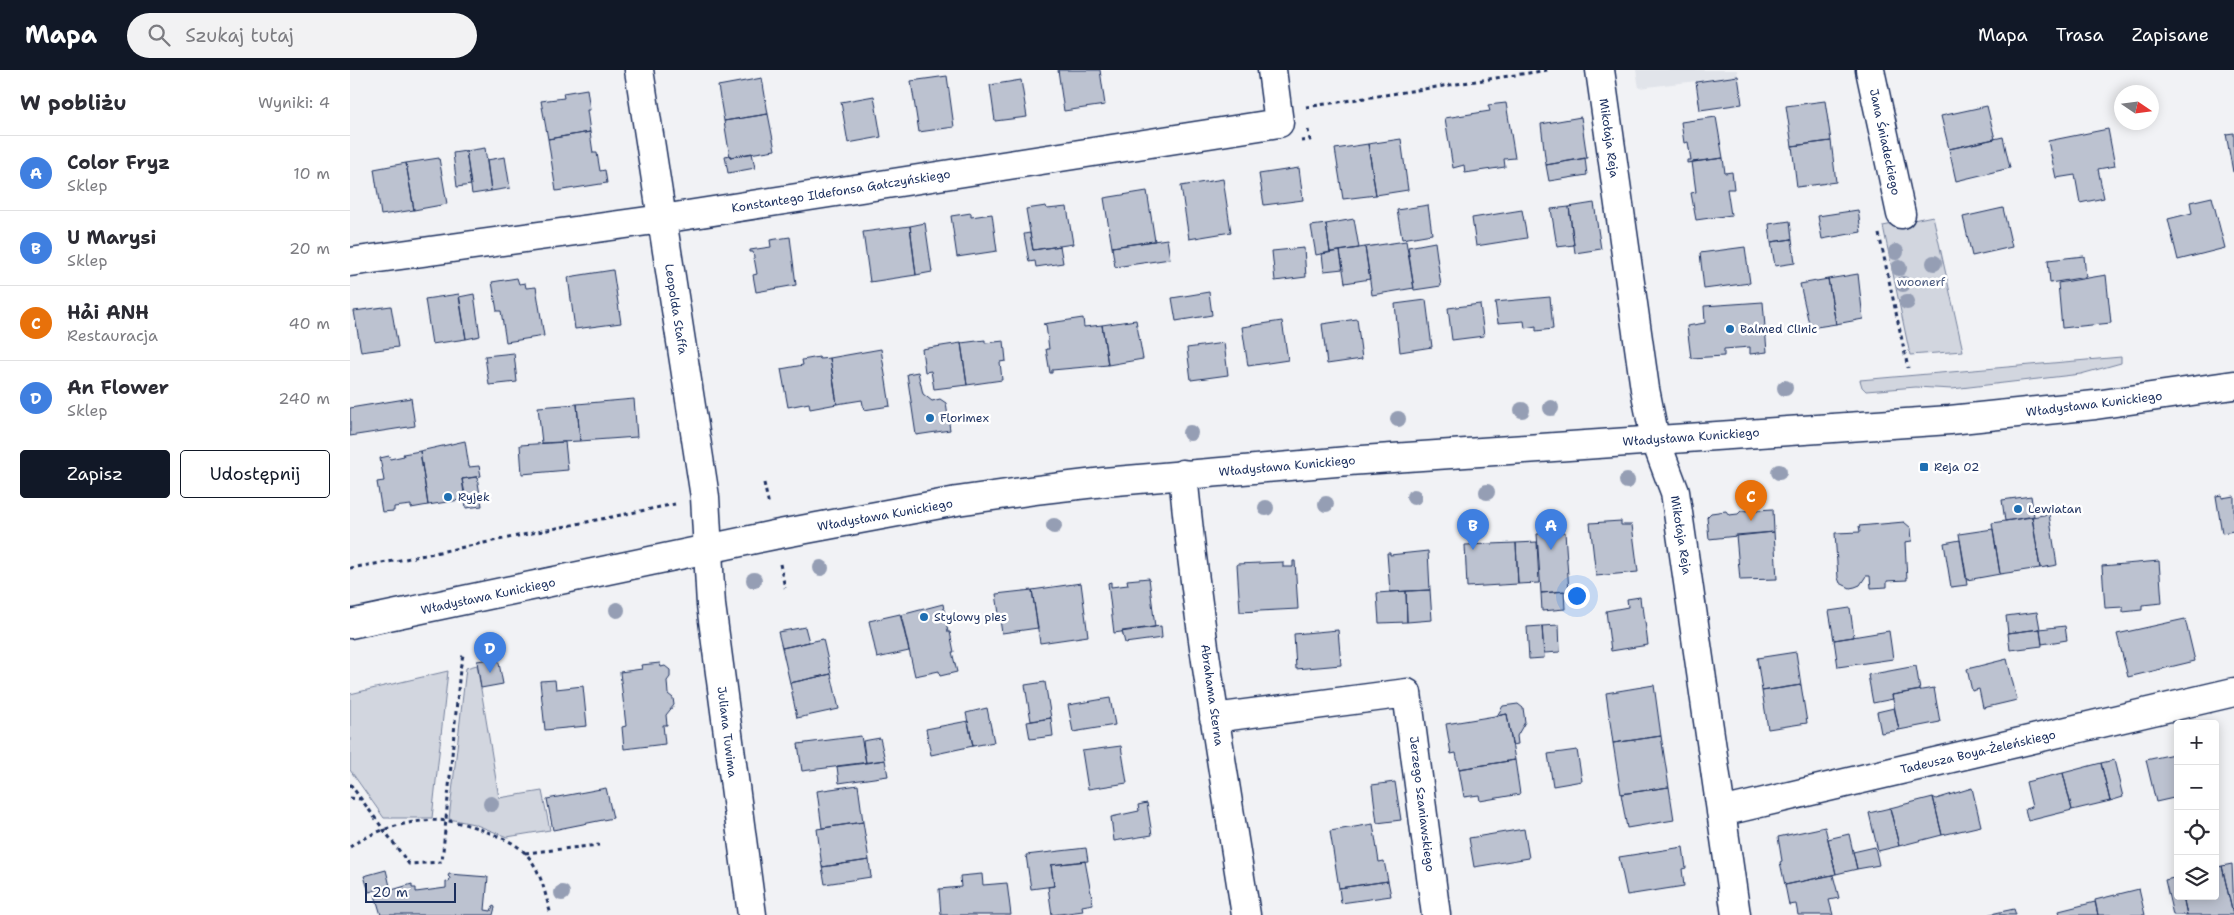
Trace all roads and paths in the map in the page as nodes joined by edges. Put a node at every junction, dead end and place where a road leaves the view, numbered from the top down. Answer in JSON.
{"nodes":[{"id":1,"x":639,"y":70,"type":"edge"},
{"id":2,"x":1272,"y":70,"type":"edge"},
{"id":3,"x":1548,"y":70,"type":"edge"},
{"id":4,"x":1600,"y":70,"type":"edge"},
{"id":5,"x":1870,"y":70,"type":"edge"},
{"id":6,"x":1305,"y":107,"type":"dead end"},
{"id":7,"x":1901,"y":214,"type":"dead end"},
{"id":8,"x":662,"y":219,"type":"junction"},
{"id":9,"x":350,"y":262,"type":"edge"},
{"id":10,"x":2234,"y":386,"type":"edge"},
{"id":11,"x":1655,"y":439,"type":"junction"},
{"id":12,"x":1183,"y":474,"type":"junction"},
{"id":13,"x":676,"y":504,"type":"dead end"},
{"id":14,"x":709,"y":549,"type":"junction"},
{"id":15,"x":350,"y":568,"type":"edge"},
{"id":16,"x":350,"y":624,"type":"edge"},
{"id":17,"x":464,"y":655,"type":"dead end"},
{"id":18,"x":2234,"y":692,"type":"edge"},
{"id":19,"x":1214,"y":718,"type":"junction"},
{"id":20,"x":350,"y":784,"type":"edge"},
{"id":21,"x":350,"y":798,"type":"edge"},
{"id":22,"x":360,"y":799,"type":"junction"},
{"id":23,"x":1721,"y":812,"type":"junction"},
{"id":24,"x":447,"y":821,"type":"junction"},
{"id":25,"x":382,"y":830,"type":"junction"},
{"id":26,"x":599,"y":845,"type":"dead end"},
{"id":27,"x":350,"y":847,"type":"edge"},
{"id":28,"x":526,"y":853,"type":"junction"},
{"id":29,"x":551,"y":915,"type":"edge"},
{"id":30,"x":752,"y":915,"type":"edge"},
{"id":31,"x":1246,"y":915,"type":"edge"},
{"id":32,"x":1436,"y":915,"type":"edge"},
{"id":33,"x":1736,"y":915,"type":"edge"}],
"edges":[{"from":1,"to":8,"type":"street","name":"Leopolda Staffa"},
{"from":2,"to":8,"type":"street","name":"Konstantego Ildefonsa Gałczyńskiego"},
{"from":3,"to":6,"type":"path"},
{"from":4,"to":11,"type":"street","name":"Mikołaja Reja"},
{"from":5,"to":7,"type":"street","name":"Jana Śniadeckiego"},
{"from":8,"to":9,"type":"street","name":"Konstantego Ildefonsa Gałczyńskiego"},
{"from":8,"to":14,"type":"street","name":"Leopolda Staffa"},
{"from":10,"to":11,"type":"street","name":"Władysława Kunickiego"},
{"from":11,"to":12,"type":"street","name":"Władysława Kunickiego"},
{"from":11,"to":23,"type":"street","name":"Mikołaja Reja"},
{"from":12,"to":14,"type":"street","name":"Władysława Kunickiego"},
{"from":12,"to":19,"type":"street","name":"Abrahama Sterna"},
{"from":13,"to":15,"type":"path"},
{"from":14,"to":16,"type":"street","name":"Władysława Kunickiego"},
{"from":14,"to":30,"type":"street","name":"Juliana Tuwima"},
{"from":17,"to":24,"type":"path"},
{"from":18,"to":23,"type":"street","name":"Tadeusza Boya-Żeleńskiego"},
{"from":19,"to":31,"type":"street","name":"Abrahama Sterna"},
{"from":19,"to":32,"type":"street","name":"Jerzego Szaniawskiego"},
{"from":20,"to":22,"type":"path"},
{"from":21,"to":22,"type":"path"},
{"from":22,"to":25,"type":"path"},
{"from":23,"to":33,"type":"street","name":"Mikołaja Reja"},
{"from":24,"to":25,"type":"path"},
{"from":24,"to":25,"type":"path"},
{"from":24,"to":28,"type":"path"},
{"from":25,"to":27,"type":"path"},
{"from":26,"to":28,"type":"path"},
{"from":28,"to":29,"type":"path"}]}
